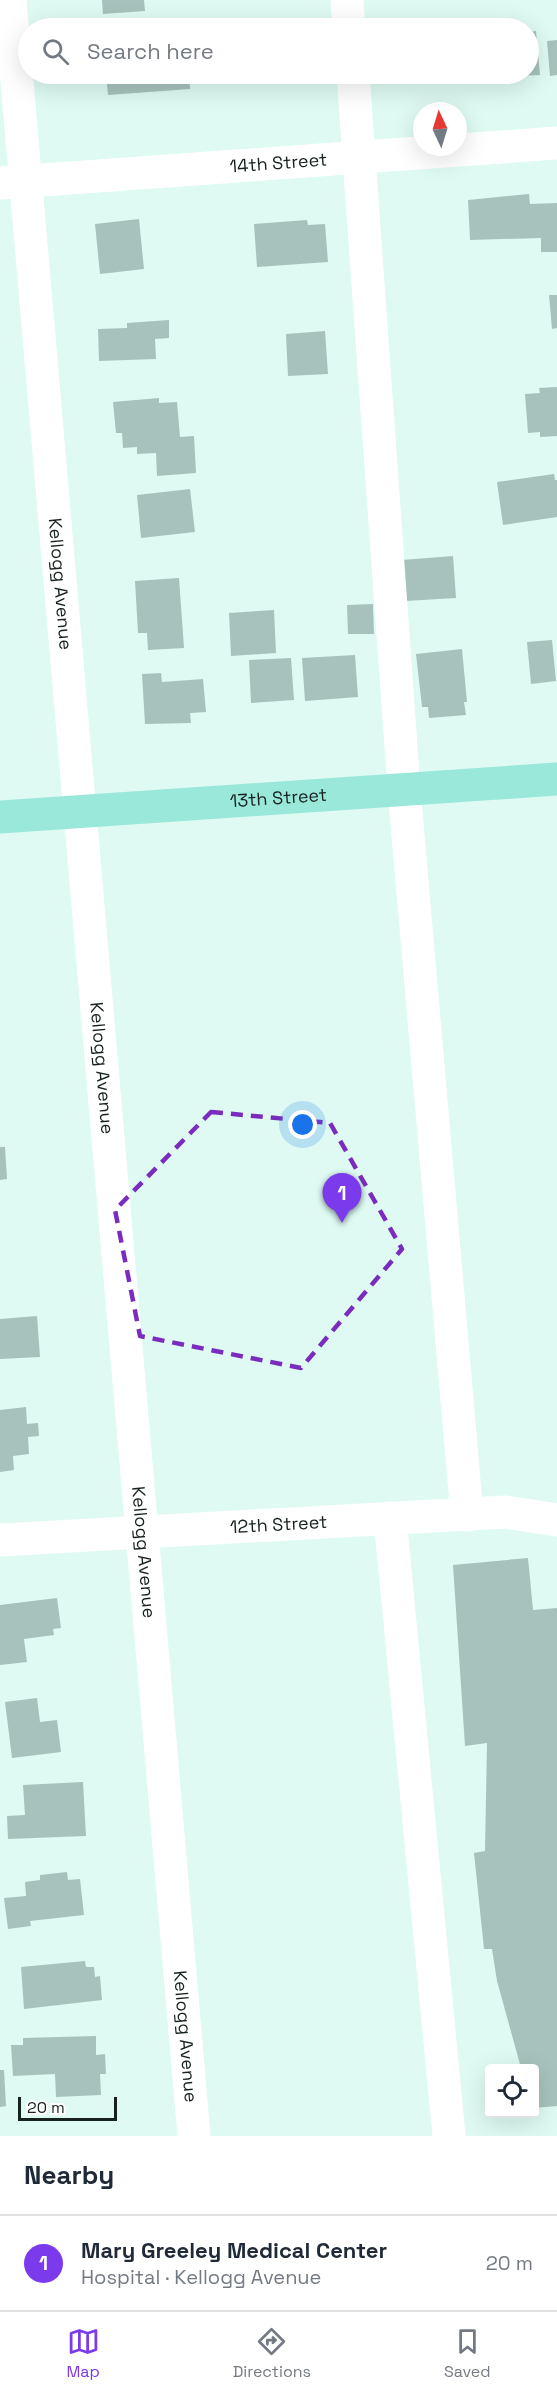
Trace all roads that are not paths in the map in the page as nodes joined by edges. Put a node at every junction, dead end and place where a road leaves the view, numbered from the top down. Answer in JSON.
{"nodes":[{"id":1,"x":10,"y":0,"type":"edge"},
{"id":2,"x":347,"y":0,"type":"edge"},
{"id":3,"x":348,"y":18,"type":"edge"},
{"id":4,"x":354,"y":84,"type":"edge"},
{"id":5,"x":557,"y":144,"type":"edge"},
{"id":6,"x":360,"y":158,"type":"junction"},
{"id":7,"x":13,"y":183,"type":"edge"},
{"id":8,"x":557,"y":779,"type":"edge"},
{"id":9,"x":404,"y":789,"type":"junction"},
{"id":10,"x":80,"y":811,"type":"junction"},
{"id":11,"x":0,"y":817,"type":"edge"},
{"id":12,"x":467,"y":1515,"type":"junction"},
{"id":13,"x":390,"y":1518,"type":"junction"},
{"id":14,"x":557,"y":1520,"type":"edge"},
{"id":15,"x":143,"y":1532,"type":"junction"},
{"id":16,"x":0,"y":1540,"type":"edge"},
{"id":17,"x":195,"y":2136,"type":"edge"},
{"id":18,"x":449,"y":2136,"type":"edge"}],
"edges":[{"from":1,"to":7,"type":"street","name":"Kellogg Avenue"},
{"from":2,"to":3,"type":"street"},
{"from":4,"to":6,"type":"street"},
{"from":5,"to":6,"type":"street","name":"14th Street"},
{"from":6,"to":7,"type":"street","name":"14th Street"},
{"from":6,"to":9,"type":"street"},
{"from":7,"to":10,"type":"street","name":"Kellogg Avenue"},
{"from":8,"to":9,"type":"main road","name":"13th Street"},
{"from":9,"to":10,"type":"main road","name":"13th Street"},
{"from":9,"to":12,"type":"street"},
{"from":10,"to":11,"type":"main road","name":"13th Street"},
{"from":10,"to":15,"type":"street","name":"Kellogg Avenue"},
{"from":12,"to":13,"type":"street","name":"12th Street"},
{"from":12,"to":14,"type":"street","name":"12th Street"},
{"from":13,"to":15,"type":"street","name":"12th Street"},
{"from":13,"to":18,"type":"street"},
{"from":15,"to":16,"type":"street","name":"12th Street"},
{"from":15,"to":17,"type":"street","name":"Kellogg Avenue"}]}
